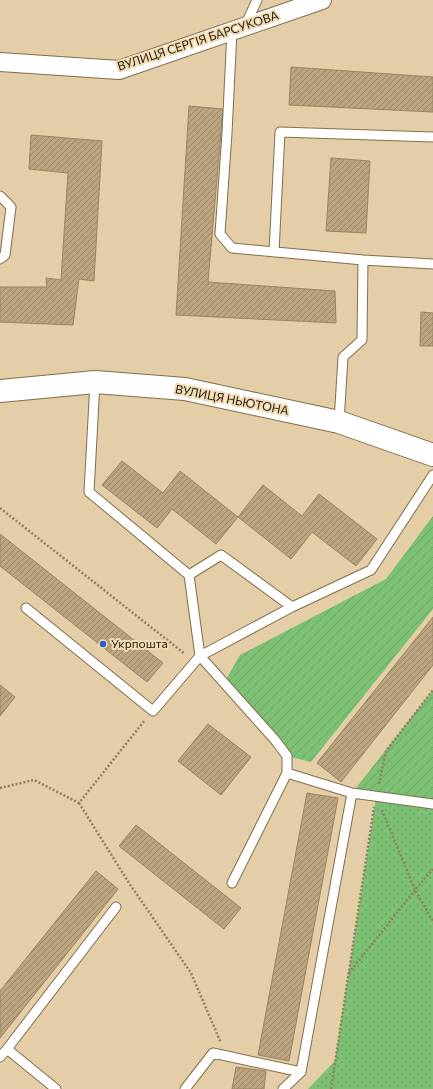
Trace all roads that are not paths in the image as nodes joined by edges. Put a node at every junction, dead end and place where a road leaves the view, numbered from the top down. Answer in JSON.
{"nodes":[{"id":1,"x":257,"y":0,"type":"edge"},
{"id":2,"x":322,"y":0,"type":"edge"},
{"id":3,"x":239,"y":28,"type":"junction"},
{"id":4,"x":0,"y":62,"type":"edge"},
{"id":5,"x":433,"y":137,"type":"edge"},
{"id":6,"x":0,"y":196,"type":"edge"},
{"id":7,"x":274,"y":252,"type":"junction"},
{"id":8,"x":0,"y":259,"type":"edge"},
{"id":9,"x":363,"y":260,"type":"junction"},
{"id":10,"x":433,"y":264,"type":"edge"},
{"id":11,"x":95,"y":382,"type":"junction"},
{"id":12,"x":0,"y":391,"type":"edge"},
{"id":13,"x":339,"y":422,"type":"junction"},
{"id":14,"x":433,"y":455,"type":"edge"},
{"id":15,"x":433,"y":475,"type":"edge"},
{"id":16,"x":189,"y":575,"type":"junction"},
{"id":17,"x":292,"y":607,"type":"junction"},
{"id":18,"x":26,"y":608,"type":"dead end"},
{"id":19,"x":197,"y":659,"type":"junction"},
{"id":20,"x":287,"y":773,"type":"junction"},
{"id":21,"x":352,"y":794,"type":"junction"},
{"id":22,"x":433,"y":804,"type":"edge"},
{"id":23,"x":232,"y":883,"type":"dead end"},
{"id":24,"x":116,"y":907,"type":"dead end"},
{"id":25,"x":6,"y":1049,"type":"junction"},
{"id":26,"x":0,"y":1057,"type":"edge"},
{"id":27,"x":302,"y":1072,"type":"junction"},
{"id":28,"x":56,"y":1089,"type":"edge"},
{"id":29,"x":186,"y":1089,"type":"edge"},
{"id":30,"x":283,"y":1089,"type":"edge"}],
"edges":[{"from":1,"to":3,"type":"lane"},
{"from":2,"to":3,"type":"street","name":"ВУЛИЦЯ СЕРГІЯ БАРСУКОВА"},
{"from":3,"to":4,"type":"street","name":"ВУЛИЦЯ СЕРГІЯ БАРСУКОВА"},
{"from":3,"to":7,"type":"lane"},
{"from":5,"to":7,"type":"lane"},
{"from":6,"to":8,"type":"lane"},
{"from":7,"to":9,"type":"lane"},
{"from":9,"to":10,"type":"lane"},
{"from":9,"to":13,"type":"lane"},
{"from":11,"to":12,"type":"street","name":"ВУЛИЦЯ НЬЮТОНА"},
{"from":11,"to":13,"type":"street","name":"ВУЛИЦЯ НЬЮТОНА"},
{"from":11,"to":16,"type":"lane"},
{"from":13,"to":14,"type":"street","name":"ВУЛИЦЯ НЬЮТОНА"},
{"from":15,"to":17,"type":"lane"},
{"from":16,"to":17,"type":"lane"},
{"from":16,"to":19,"type":"lane"},
{"from":17,"to":19,"type":"lane"},
{"from":18,"to":19,"type":"lane"},
{"from":19,"to":20,"type":"lane"},
{"from":20,"to":21,"type":"lane"},
{"from":20,"to":23,"type":"lane"},
{"from":21,"to":22,"type":"lane"},
{"from":21,"to":27,"type":"lane"},
{"from":24,"to":25,"type":"lane"},
{"from":25,"to":26,"type":"lane"},
{"from":25,"to":28,"type":"lane"},
{"from":27,"to":29,"type":"lane"},
{"from":27,"to":30,"type":"lane"}]}
